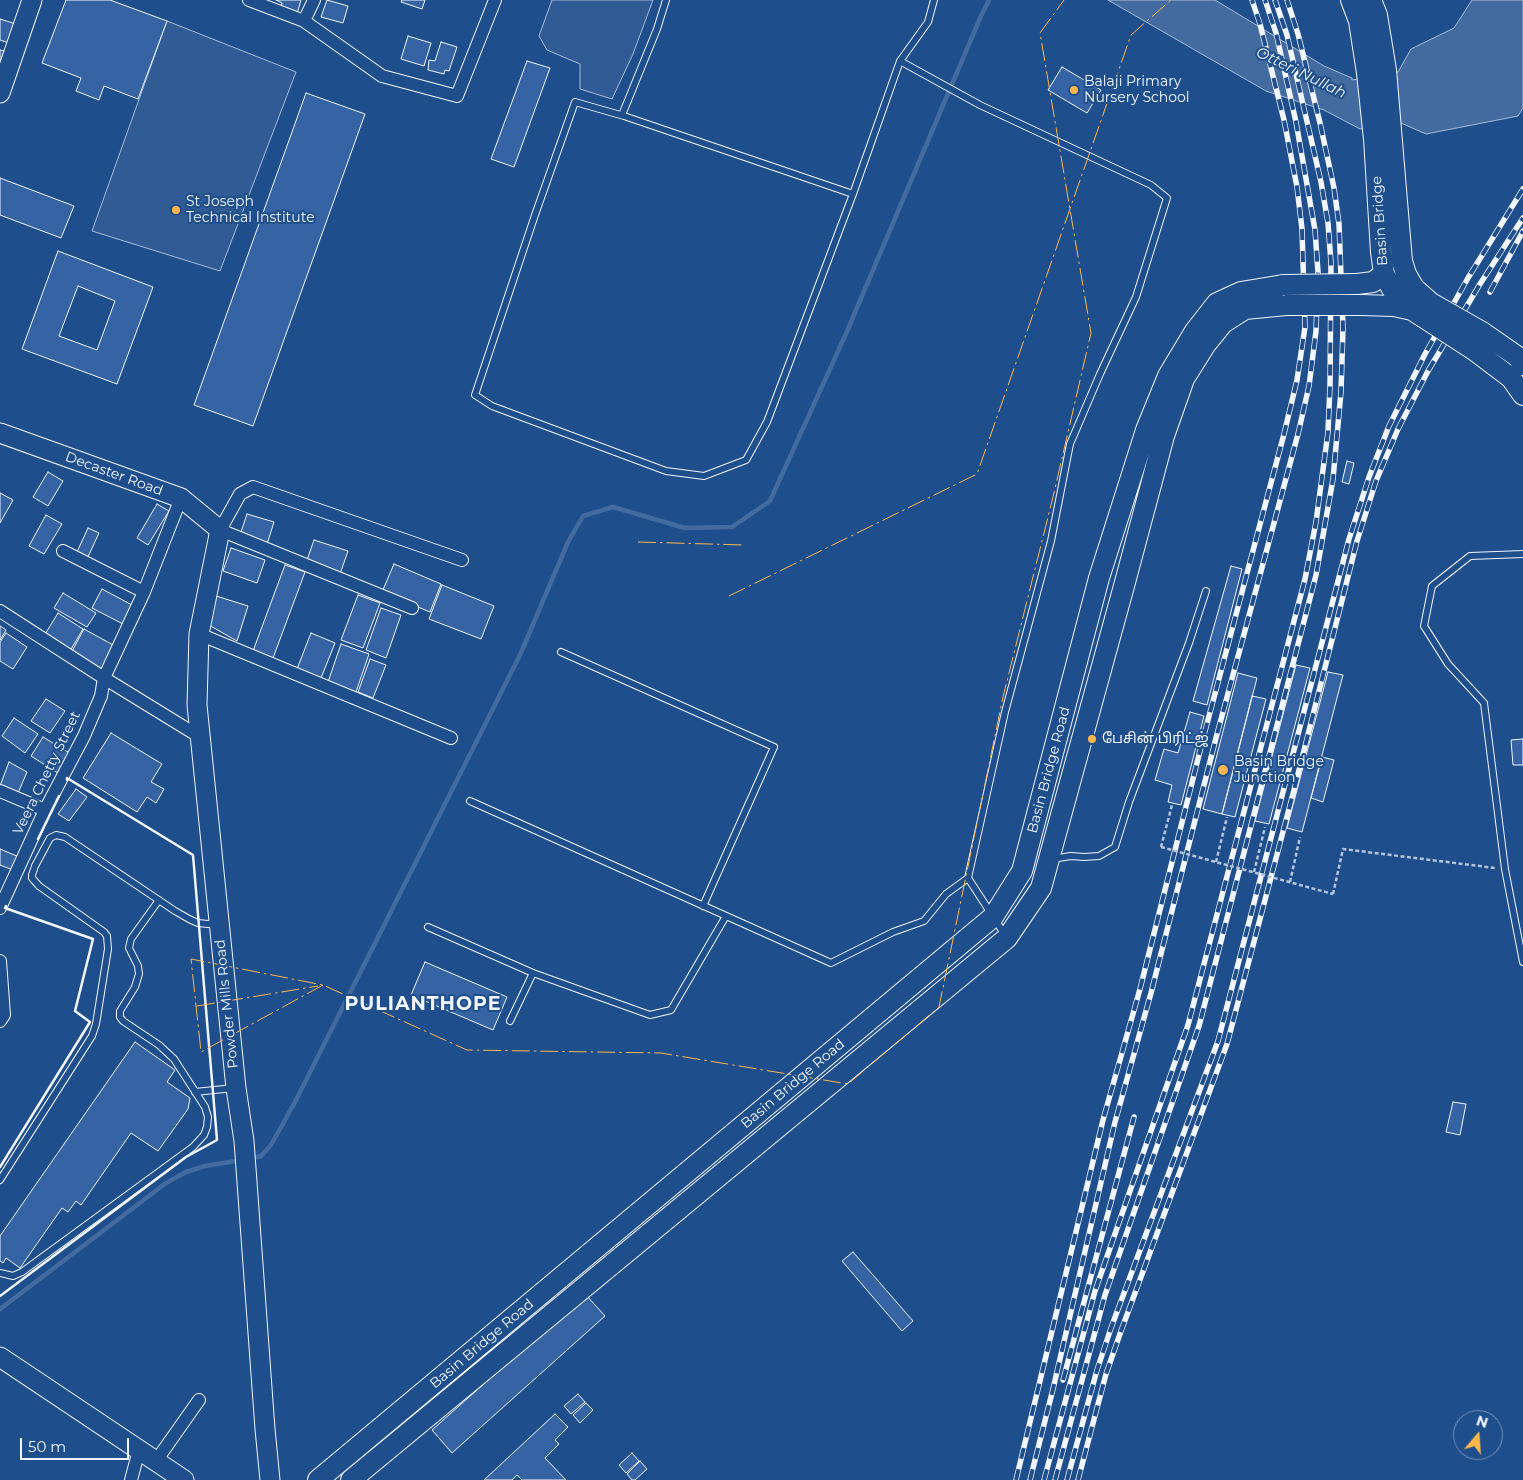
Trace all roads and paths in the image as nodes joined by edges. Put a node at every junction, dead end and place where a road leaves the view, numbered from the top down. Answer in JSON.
{"nodes":[{"id":1,"x":32,"y":0,"type":"edge"},
{"id":2,"x":249,"y":0,"type":"edge"},
{"id":3,"x":314,"y":0,"type":"edge"},
{"id":4,"x":495,"y":0,"type":"edge"},
{"id":5,"x":666,"y":0,"type":"edge"},
{"id":6,"x":934,"y":0,"type":"edge"},
{"id":7,"x":1351,"y":0,"type":"edge"},
{"id":8,"x":1371,"y":0,"type":"edge"},
{"id":9,"x":304,"y":21,"type":"junction"},
{"id":10,"x":900,"y":61,"type":"junction"},
{"id":11,"x":5,"y":64,"type":"edge"},
{"id":12,"x":1376,"y":72,"type":"junction"},
{"id":13,"x":0,"y":93,"type":"edge"},
{"id":14,"x":622,"y":115,"type":"junction"},
{"id":15,"x":1383,"y":137,"type":"junction"},
{"id":16,"x":853,"y":194,"type":"junction"},
{"id":17,"x":1384,"y":274,"type":"junction"},
{"id":18,"x":1285,"y":295,"type":"junction"},
{"id":19,"x":1422,"y":310,"type":"junction"},
{"id":20,"x":1478,"y":341,"type":"junction"},
{"id":21,"x":1523,"y":365,"type":"edge"},
{"id":22,"x":1523,"y":394,"type":"edge"},
{"id":23,"x":0,"y":433,"type":"edge"},
{"id":24,"x":181,"y":498,"type":"junction"},
{"id":25,"x":220,"y":530,"type":"junction"},
{"id":26,"x":63,"y":551,"type":"dead end"},
{"id":27,"x":1523,"y":554,"type":"edge"},
{"id":28,"x":462,"y":560,"type":"dead end"},
{"id":29,"x":1206,"y":591,"type":"dead end"},
{"id":30,"x":144,"y":592,"type":"junction"},
{"id":31,"x":412,"y":608,"type":"dead end"},
{"id":32,"x":0,"y":611,"type":"edge"},
{"id":33,"x":199,"y":634,"type":"junction"},
{"id":34,"x":561,"y":652,"type":"dead end"},
{"id":35,"x":104,"y":678,"type":"junction"},
{"id":36,"x":200,"y":736,"type":"junction"},
{"id":37,"x":451,"y":738,"type":"dead end"},
{"id":38,"x":0,"y":791,"type":"edge"},
{"id":39,"x":470,"y":801,"type":"dead end"},
{"id":40,"x":1172,"y":805,"type":"dead end"},
{"id":41,"x":44,"y":810,"type":"junction"},
{"id":42,"x":1227,"y":817,"type":"dead end"},
{"id":43,"x":1265,"y":827,"type":"dead end"},
{"id":44,"x":1300,"y":837,"type":"dead end"},
{"id":45,"x":1049,"y":859,"type":"junction"},
{"id":46,"x":1216,"y":862,"type":"junction"},
{"id":47,"x":1505,"y":869,"type":"junction"},
{"id":48,"x":1254,"y":872,"type":"junction"},
{"id":49,"x":968,"y":878,"type":"junction"},
{"id":50,"x":1290,"y":882,"type":"junction"},
{"id":51,"x":159,"y":900,"type":"junction"},
{"id":52,"x":703,"y":906,"type":"junction"},
{"id":53,"x":0,"y":908,"type":"edge"},
{"id":54,"x":726,"y":916,"type":"junction"},
{"id":55,"x":993,"y":917,"type":"junction"},
{"id":56,"x":219,"y":923,"type":"junction"},
{"id":57,"x":428,"y":927,"type":"dead end"},
{"id":58,"x":1007,"y":938,"type":"junction"},
{"id":59,"x":0,"y":961,"type":"edge"},
{"id":60,"x":1523,"y":962,"type":"edge"},
{"id":61,"x":533,"y":973,"type":"junction"},
{"id":62,"x":510,"y":1021,"type":"dead end"},
{"id":63,"x":0,"y":1022,"type":"edge"},
{"id":64,"x":236,"y":1088,"type":"junction"},
{"id":65,"x":196,"y":1092,"type":"junction"},
{"id":66,"x":0,"y":1180,"type":"edge"},
{"id":67,"x":0,"y":1273,"type":"edge"},
{"id":68,"x":0,"y":1357,"type":"edge"},
{"id":69,"x":199,"y":1400,"type":"dead end"},
{"id":70,"x":139,"y":1450,"type":"junction"},
{"id":71,"x":156,"y":1461,"type":"junction"},
{"id":72,"x":132,"y":1480,"type":"edge"},
{"id":73,"x":182,"y":1480,"type":"edge"},
{"id":74,"x":270,"y":1480,"type":"edge"},
{"id":75,"x":318,"y":1480,"type":"edge"},
{"id":76,"x":351,"y":1480,"type":"edge"}],
"edges":[{"from":1,"to":11,"type":"street"},
{"from":2,"to":9,"type":"street"},
{"from":3,"to":9,"type":"street"},
{"from":4,"to":9,"type":"street"},
{"from":5,"to":14,"type":"lane"},
{"from":6,"to":10,"type":"lane"},
{"from":7,"to":12,"type":"main road"},
{"from":8,"to":12,"type":"main road"},
{"from":10,"to":16,"type":"lane"},
{"from":10,"to":49,"type":"lane"},
{"from":11,"to":13,"type":"street"},
{"from":12,"to":15,"type":"main road","name":"Basin Bridge"},
{"from":14,"to":16,"type":"lane"},
{"from":14,"to":16,"type":"lane"},
{"from":15,"to":17,"type":"main road","name":"Basin Bridge"},
{"from":15,"to":19,"type":"main road","name":"Basin Bridge"},
{"from":17,"to":18,"type":"main road","bridge":true},
{"from":17,"to":19,"type":"main road","name":"Basin Bridge"},
{"from":18,"to":19,"type":"main road","bridge":true},
{"from":18,"to":45,"type":"main road","name":"Basin Bridge Road"},
{"from":18,"to":55,"type":"main road","name":"Basin Bridge Road"},
{"from":19,"to":20,"type":"main road","name":"Basin Bridge","bridge":true},
{"from":20,"to":21,"type":"main road","name":"Basin Bridge"},
{"from":20,"to":22,"type":"main road","name":"Basin Bridge"},
{"from":23,"to":24,"type":"street","name":"Decaster Road"},
{"from":24,"to":25,"type":"street","name":"Decaster Road"},
{"from":24,"to":30,"type":"street","name":"Veera Chetty Street"},
{"from":25,"to":28,"type":"street"},
{"from":25,"to":31,"type":"street"},
{"from":25,"to":33,"type":"street","name":"Powder Mills Road"},
{"from":26,"to":30,"type":"street"},
{"from":27,"to":47,"type":"lane"},
{"from":29,"to":45,"type":"lane"},
{"from":30,"to":35,"type":"street","name":"Veera Chetty Street"},
{"from":32,"to":35,"type":"street"},
{"from":33,"to":36,"type":"street","name":"Powder Mills Road"},
{"from":33,"to":37,"type":"street"},
{"from":34,"to":52,"type":"lane"},
{"from":35,"to":36,"type":"street"},
{"from":35,"to":41,"type":"street","name":"Veera Chetty Street"},
{"from":36,"to":56,"type":"street","name":"Powder Mills Road"},
{"from":38,"to":41,"type":"street"},
{"from":39,"to":52,"type":"lane"},
{"from":40,"to":46,"type":"path","bridge":true},
{"from":41,"to":53,"type":"street","name":"Veera Chetty Street"},
{"from":42,"to":46,"type":"path"},
{"from":43,"to":48,"type":"path"},
{"from":44,"to":50,"type":"path"},
{"from":45,"to":58,"type":"main road","name":"Basin Bridge Road"},
{"from":46,"to":48,"type":"path","bridge":true},
{"from":47,"to":50,"type":"path","bridge":true},
{"from":47,"to":60,"type":"lane"},
{"from":48,"to":50,"type":"path","bridge":true},
{"from":49,"to":54,"type":"lane"},
{"from":49,"to":55,"type":"lane"},
{"from":51,"to":56,"type":"lane"},
{"from":51,"to":65,"type":"lane"},
{"from":51,"to":66,"type":"lane"},
{"from":52,"to":54,"type":"lane"},
{"from":54,"to":61,"type":"lane"},
{"from":55,"to":58,"type":"lane"},
{"from":55,"to":75,"type":"main road","name":"Basin Bridge Road"},
{"from":56,"to":64,"type":"street","name":"Powder Mills Road"},
{"from":57,"to":61,"type":"lane"},
{"from":58,"to":76,"type":"main road","name":"Basin Bridge Road"},
{"from":59,"to":63,"type":"street"},
{"from":61,"to":62,"type":"lane"},
{"from":64,"to":65,"type":"lane"},
{"from":64,"to":74,"type":"street","name":"Powder Mills Road"},
{"from":65,"to":67,"type":"lane"},
{"from":68,"to":70,"type":"street"},
{"from":69,"to":71,"type":"street"},
{"from":70,"to":71,"type":"street"},
{"from":70,"to":72,"type":"street"},
{"from":71,"to":73,"type":"street"}]}
